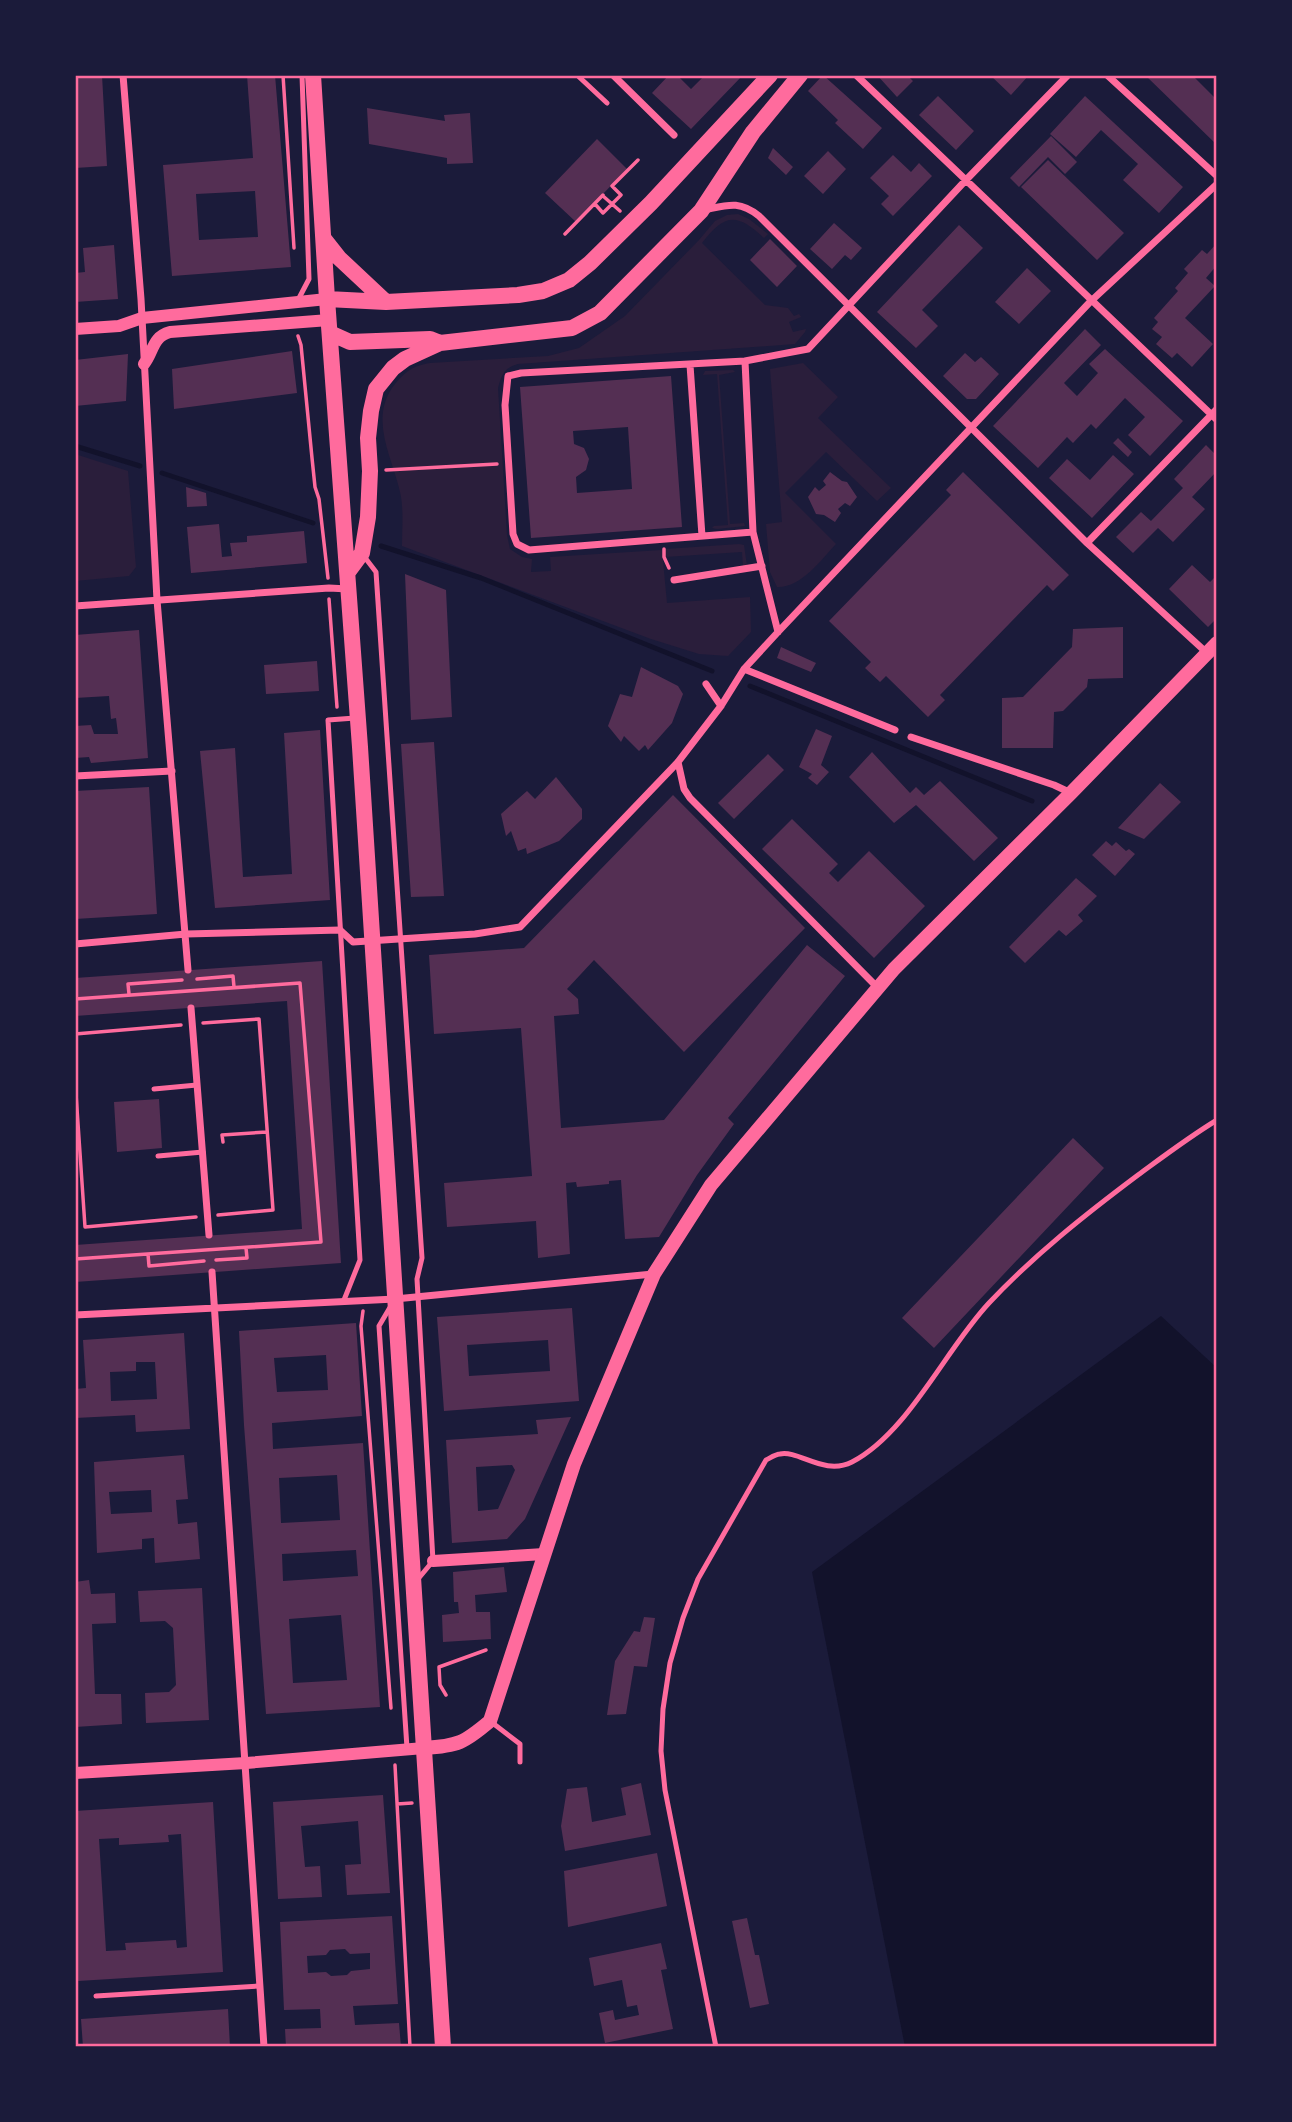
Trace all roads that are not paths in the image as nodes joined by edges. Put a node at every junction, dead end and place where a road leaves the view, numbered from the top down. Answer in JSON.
{"nodes":[{"id":1,"x":123,"y":75,"type":"edge"},
{"id":2,"x":302,"y":75,"type":"edge"},
{"id":3,"x":313,"y":75,"type":"edge"},
{"id":4,"x":577,"y":75,"type":"edge"},
{"id":5,"x":613,"y":75,"type":"edge"},
{"id":6,"x":770,"y":75,"type":"edge"},
{"id":7,"x":800,"y":75,"type":"edge"},
{"id":8,"x":856,"y":75,"type":"edge"},
{"id":9,"x":1068,"y":75,"type":"edge"},
{"id":10,"x":1107,"y":75,"type":"edge"},
{"id":11,"x":607,"y":103,"type":"dead end"},
{"id":12,"x":674,"y":135,"type":"dead end"},
{"id":13,"x":1217,"y":176,"type":"edge"},
{"id":14,"x":965,"y":181,"type":"junction"},
{"id":15,"x":1217,"y":184,"type":"edge"},
{"id":16,"x":701,"y":211,"type":"junction"},
{"id":17,"x":323,"y":239,"type":"junction"},
{"id":18,"x":327,"y":299,"type":"junction"},
{"id":19,"x":297,"y":301,"type":"junction"},
{"id":20,"x":386,"y":302,"type":"junction"},
{"id":21,"x":1090,"y":302,"type":"junction"},
{"id":22,"x":849,"y":307,"type":"junction"},
{"id":23,"x":142,"y":318,"type":"junction"},
{"id":24,"x":329,"y":327,"type":"junction"},
{"id":25,"x":75,"y":329,"type":"edge"},
{"id":26,"x":440,"y":343,"type":"junction"},
{"id":27,"x":745,"y":361,"type":"junction"},
{"id":28,"x":144,"y":364,"type":"junction"},
{"id":29,"x":690,"y":365,"type":"junction"},
{"id":30,"x":1215,"y":414,"type":"edge"},
{"id":31,"x":971,"y":428,"type":"junction"},
{"id":32,"x":754,"y":532,"type":"junction"},
{"id":33,"x":702,"y":536,"type":"junction"},
{"id":34,"x":1087,"y":543,"type":"junction"},
{"id":35,"x":362,"y":553,"type":"junction"},
{"id":36,"x":762,"y":566,"type":"junction"},
{"id":37,"x":348,"y":572,"type":"junction"},
{"id":38,"x":674,"y":580,"type":"road end"},
{"id":39,"x":348,"y":589,"type":"junction"},
{"id":40,"x":157,"y":600,"type":"junction"},
{"id":41,"x":75,"y":606,"type":"edge"},
{"id":42,"x":778,"y":632,"type":"junction"},
{"id":43,"x":1212,"y":648,"type":"edge"},
{"id":44,"x":744,"y":668,"type":"junction"},
{"id":45,"x":706,"y":684,"type":"dead end"},
{"id":46,"x":721,"y":706,"type":"junction"},
{"id":47,"x":358,"y":718,"type":"junction"},
{"id":48,"x":895,"y":730,"type":"dead end"},
{"id":49,"x":911,"y":737,"type":"dead end"},
{"id":50,"x":678,"y":762,"type":"junction"},
{"id":51,"x":172,"y":771,"type":"junction"},
{"id":52,"x":75,"y":776,"type":"edge"},
{"id":53,"x":1072,"y":793,"type":"junction"},
{"id":54,"x":340,"y":930,"type":"junction"},
{"id":55,"x":186,"y":934,"type":"junction"},
{"id":56,"x":399,"y":938,"type":"junction"},
{"id":57,"x":372,"y":940,"type":"junction"},
{"id":58,"x":75,"y":944,"type":"edge"},
{"id":59,"x":188,"y":970,"type":"dead end"},
{"id":60,"x":877,"y":987,"type":"junction"},
{"id":61,"x":191,"y":1008,"type":"dead end"},
{"id":62,"x":197,"y":1085,"type":"junction"},
{"id":63,"x":154,"y":1089,"type":"dead end"},
{"id":64,"x":1217,"y":1121,"type":"edge"},
{"id":65,"x":203,"y":1152,"type":"junction"},
{"id":66,"x":158,"y":1156,"type":"dead end"},
{"id":67,"x":209,"y":1235,"type":"dead end"},
{"id":68,"x":212,"y":1272,"type":"dead end"},
{"id":69,"x":654,"y":1274,"type":"junction"},
{"id":70,"x":418,"y":1296,"type":"junction"},
{"id":71,"x":395,"y":1298,"type":"junction"},
{"id":72,"x":344,"y":1300,"type":"junction"},
{"id":73,"x":215,"y":1308,"type":"junction"},
{"id":74,"x":75,"y":1315,"type":"edge"},
{"id":75,"x":544,"y":1554,"type":"junction"},
{"id":76,"x":433,"y":1561,"type":"junction"},
{"id":77,"x":414,"y":1584,"type":"junction"},
{"id":78,"x":490,"y":1721,"type":"junction"},
{"id":79,"x":424,"y":1748,"type":"junction"},
{"id":80,"x":401,"y":1750,"type":"junction"},
{"id":81,"x":520,"y":1762,"type":"dead end"},
{"id":82,"x":246,"y":1763,"type":"junction"},
{"id":83,"x":75,"y":1773,"type":"edge"},
{"id":84,"x":260,"y":1986,"type":"junction"},
{"id":85,"x":96,"y":1996,"type":"dead end"},
{"id":86,"x":264,"y":2047,"type":"edge"},
{"id":87,"x":443,"y":2047,"type":"edge"},
{"id":88,"x":716,"y":2047,"type":"edge"}],
"edges":[{"from":1,"to":23,"type":"street"},
{"from":2,"to":19,"type":"lane"},
{"from":3,"to":17,"type":"main road"},
{"from":4,"to":11,"type":"lane"},
{"from":5,"to":12,"type":"street"},
{"from":6,"to":20,"type":"main road"},
{"from":7,"to":16,"type":"main road"},
{"from":8,"to":14,"type":"street"},
{"from":9,"to":14,"type":"street"},
{"from":10,"to":13,"type":"street"},
{"from":14,"to":21,"type":"street"},
{"from":14,"to":22,"type":"street"},
{"from":15,"to":21,"type":"street"},
{"from":16,"to":22,"type":"street"},
{"from":16,"to":26,"type":"main road"},
{"from":17,"to":18,"type":"main road"},
{"from":17,"to":20,"type":"main road"},
{"from":18,"to":19,"type":"street"},
{"from":18,"to":20,"type":"main road"},
{"from":18,"to":24,"type":"main road"},
{"from":19,"to":23,"type":"street"},
{"from":21,"to":30,"type":"street"},
{"from":21,"to":31,"type":"street"},
{"from":22,"to":27,"type":"street"},
{"from":22,"to":31,"type":"street"},
{"from":23,"to":25,"type":"street"},
{"from":23,"to":28,"type":"street"},
{"from":24,"to":26,"type":"main road"},
{"from":24,"to":28,"type":"street"},
{"from":24,"to":37,"type":"main road"},
{"from":26,"to":35,"type":"main road"},
{"from":27,"to":29,"type":"street"},
{"from":27,"to":32,"type":"street"},
{"from":28,"to":40,"type":"street"},
{"from":29,"to":33,"type":"street"},
{"from":29,"to":33,"type":"street"},
{"from":30,"to":34,"type":"street"},
{"from":31,"to":34,"type":"street"},
{"from":31,"to":42,"type":"street"},
{"from":32,"to":33,"type":"street"},
{"from":32,"to":36,"type":"street"},
{"from":34,"to":43,"type":"street"},
{"from":35,"to":37,"type":"main road"},
{"from":35,"to":56,"type":"lane"},
{"from":36,"to":38,"type":"street"},
{"from":36,"to":42,"type":"street"},
{"from":37,"to":39,"type":"main road"},
{"from":39,"to":40,"type":"street"},
{"from":39,"to":47,"type":"main road"},
{"from":40,"to":41,"type":"street"},
{"from":40,"to":51,"type":"street"},
{"from":42,"to":44,"type":"street"},
{"from":43,"to":53,"type":"main road"},
{"from":44,"to":46,"type":"street"},
{"from":44,"to":48,"type":"street"},
{"from":45,"to":46,"type":"street"},
{"from":46,"to":50,"type":"street"},
{"from":47,"to":54,"type":"lane"},
{"from":47,"to":57,"type":"main road"},
{"from":49,"to":53,"type":"street"},
{"from":50,"to":56,"type":"street"},
{"from":50,"to":60,"type":"street"},
{"from":51,"to":52,"type":"street"},
{"from":51,"to":55,"type":"street"},
{"from":53,"to":60,"type":"main road"},
{"from":54,"to":55,"type":"street"},
{"from":54,"to":57,"type":"street"},
{"from":54,"to":72,"type":"lane"},
{"from":55,"to":58,"type":"street"},
{"from":55,"to":59,"type":"street"},
{"from":56,"to":57,"type":"street"},
{"from":56,"to":70,"type":"lane"},
{"from":57,"to":71,"type":"main road"},
{"from":60,"to":69,"type":"main road"},
{"from":61,"to":62,"type":"street"},
{"from":62,"to":63,"type":"lane"},
{"from":62,"to":65,"type":"street"},
{"from":64,"to":88,"type":"lane"},
{"from":65,"to":66,"type":"lane"},
{"from":65,"to":67,"type":"street"},
{"from":68,"to":73,"type":"street"},
{"from":69,"to":70,"type":"street"},
{"from":69,"to":75,"type":"main road"},
{"from":70,"to":71,"type":"street"},
{"from":70,"to":76,"type":"lane"},
{"from":71,"to":72,"type":"street"},
{"from":71,"to":77,"type":"main road"},
{"from":71,"to":80,"type":"lane"},
{"from":72,"to":73,"type":"street"},
{"from":73,"to":74,"type":"street"},
{"from":73,"to":82,"type":"street"},
{"from":75,"to":76,"type":"street"},
{"from":75,"to":78,"type":"main road"},
{"from":76,"to":77,"type":"lane"},
{"from":77,"to":79,"type":"main road"},
{"from":78,"to":79,"type":"main road"},
{"from":78,"to":81,"type":"lane"},
{"from":79,"to":80,"type":"street"},
{"from":79,"to":87,"type":"main road"},
{"from":80,"to":82,"type":"street"},
{"from":82,"to":83,"type":"street"},
{"from":82,"to":84,"type":"street"},
{"from":84,"to":85,"type":"lane"},
{"from":84,"to":86,"type":"street"}]}
